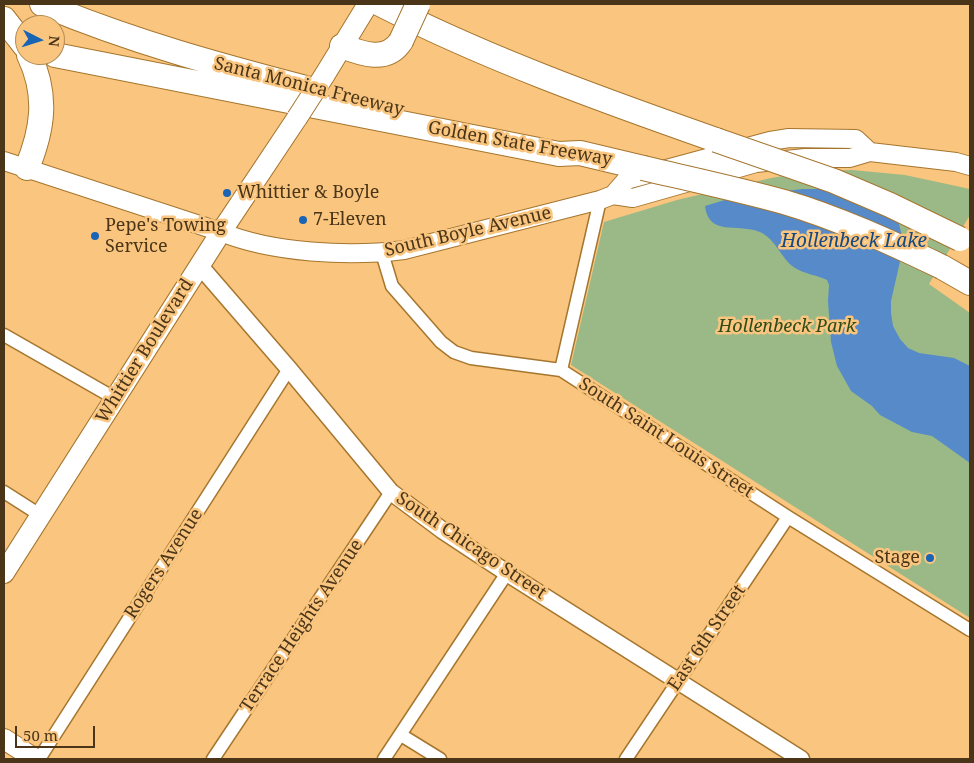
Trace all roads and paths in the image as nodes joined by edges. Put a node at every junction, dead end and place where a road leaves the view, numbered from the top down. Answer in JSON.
{"nodes":[{"id":1,"x":380,"y":4,"type":"edge"},
{"id":2,"x":418,"y":4,"type":"edge"},
{"id":3,"x":49,"y":7,"type":"edge"},
{"id":4,"x":363,"y":12,"type":"edge"},
{"id":5,"x":4,"y":19,"type":"edge"},
{"id":6,"x":15,"y":34,"type":"edge"},
{"id":7,"x":342,"y":46,"type":"junction"},
{"id":8,"x":65,"y":57,"type":"edge"},
{"id":9,"x":33,"y":65,"type":"edge"},
{"id":10,"x":580,"y":153,"type":"junction"},
{"id":11,"x":4,"y":161,"type":"edge"},
{"id":12,"x":970,"y":166,"type":"edge"},
{"id":13,"x":27,"y":168,"type":"junction"},
{"id":14,"x":606,"y":198,"type":"junction"},
{"id":15,"x":221,"y":232,"type":"junction"},
{"id":16,"x":965,"y":242,"type":"edge"},
{"id":17,"x":382,"y":253,"type":"junction"},
{"id":18,"x":200,"y":266,"type":"junction"},
{"id":19,"x":970,"y":283,"type":"edge"},
{"id":20,"x":4,"y":335,"type":"edge"},
{"id":21,"x":289,"y":368,"type":"junction"},
{"id":22,"x":561,"y":370,"type":"junction"},
{"id":23,"x":116,"y":398,"type":"junction"},
{"id":24,"x":4,"y":492,"type":"edge"},
{"id":25,"x":391,"y":492,"type":"junction"},
{"id":26,"x":40,"y":515,"type":"junction"},
{"id":27,"x":788,"y":518,"type":"junction"},
{"id":28,"x":4,"y":573,"type":"edge"},
{"id":29,"x":507,"y":573,"type":"junction"},
{"id":30,"x":970,"y":630,"type":"edge"},
{"id":31,"x":679,"y":682,"type":"junction"},
{"id":32,"x":401,"y":734,"type":"junction"},
{"id":33,"x":4,"y":739,"type":"edge"},
{"id":34,"x":35,"y":759,"type":"edge"},
{"id":35,"x":39,"y":759,"type":"edge"},
{"id":36,"x":213,"y":759,"type":"edge"},
{"id":37,"x":384,"y":759,"type":"edge"},
{"id":38,"x":440,"y":759,"type":"edge"},
{"id":39,"x":626,"y":759,"type":"edge"},
{"id":40,"x":801,"y":759,"type":"edge"}],
"edges":[{"from":1,"to":16,"type":"highway","bridge":true},
{"from":2,"to":7,"type":"highway","bridge":true},
{"from":3,"to":10,"type":"highway","name":"Santa Monica Freeway"},
{"from":4,"to":7,"type":"main road","name":"Whittier Boulevard"},
{"from":5,"to":6,"type":"highway"},
{"from":7,"to":15,"type":"main road","name":"Whittier Boulevard","bridge":true},
{"from":8,"to":10,"type":"highway","name":"Golden State Freeway"},
{"from":9,"to":13,"type":"highway"},
{"from":10,"to":19,"type":"highway","name":"Golden State Freeway","bridge":true},
{"from":11,"to":13,"type":"main road","name":"South Boyle Avenue"},
{"from":12,"to":14,"type":"main road","name":"South Boyle Avenue"},
{"from":13,"to":15,"type":"main road","name":"South Boyle Avenue"},
{"from":14,"to":17,"type":"main road","name":"South Boyle Avenue"},
{"from":14,"to":22,"type":"street"},
{"from":15,"to":17,"type":"main road","name":"South Boyle Avenue"},
{"from":15,"to":18,"type":"main road","name":"Whittier Boulevard"},
{"from":17,"to":22,"type":"street","name":"South Saint Louis Street"},
{"from":18,"to":21,"type":"street","name":"South Chicago Street"},
{"from":18,"to":23,"type":"main road","name":"Whittier Boulevard"},
{"from":20,"to":23,"type":"street"},
{"from":21,"to":25,"type":"street","name":"South Chicago Street"},
{"from":21,"to":35,"type":"street","name":"Rogers Avenue"},
{"from":22,"to":27,"type":"street","name":"South Saint Louis Street"},
{"from":23,"to":26,"type":"main road","name":"Whittier Boulevard"},
{"from":24,"to":26,"type":"street"},
{"from":25,"to":29,"type":"street","name":"South Chicago Street"},
{"from":25,"to":36,"type":"street","name":"Terrace Heights Avenue"},
{"from":26,"to":28,"type":"main road","name":"Whittier Boulevard"},
{"from":27,"to":30,"type":"street","name":"South Saint Louis Street"},
{"from":27,"to":31,"type":"street","name":"East 6th Street"},
{"from":29,"to":31,"type":"street","name":"South Chicago Street"},
{"from":29,"to":32,"type":"street"},
{"from":31,"to":39,"type":"street","name":"East 6th Street"},
{"from":31,"to":40,"type":"street","name":"South Chicago Street"},
{"from":32,"to":37,"type":"street"},
{"from":32,"to":38,"type":"street"},
{"from":33,"to":34,"type":"main road"}]}
